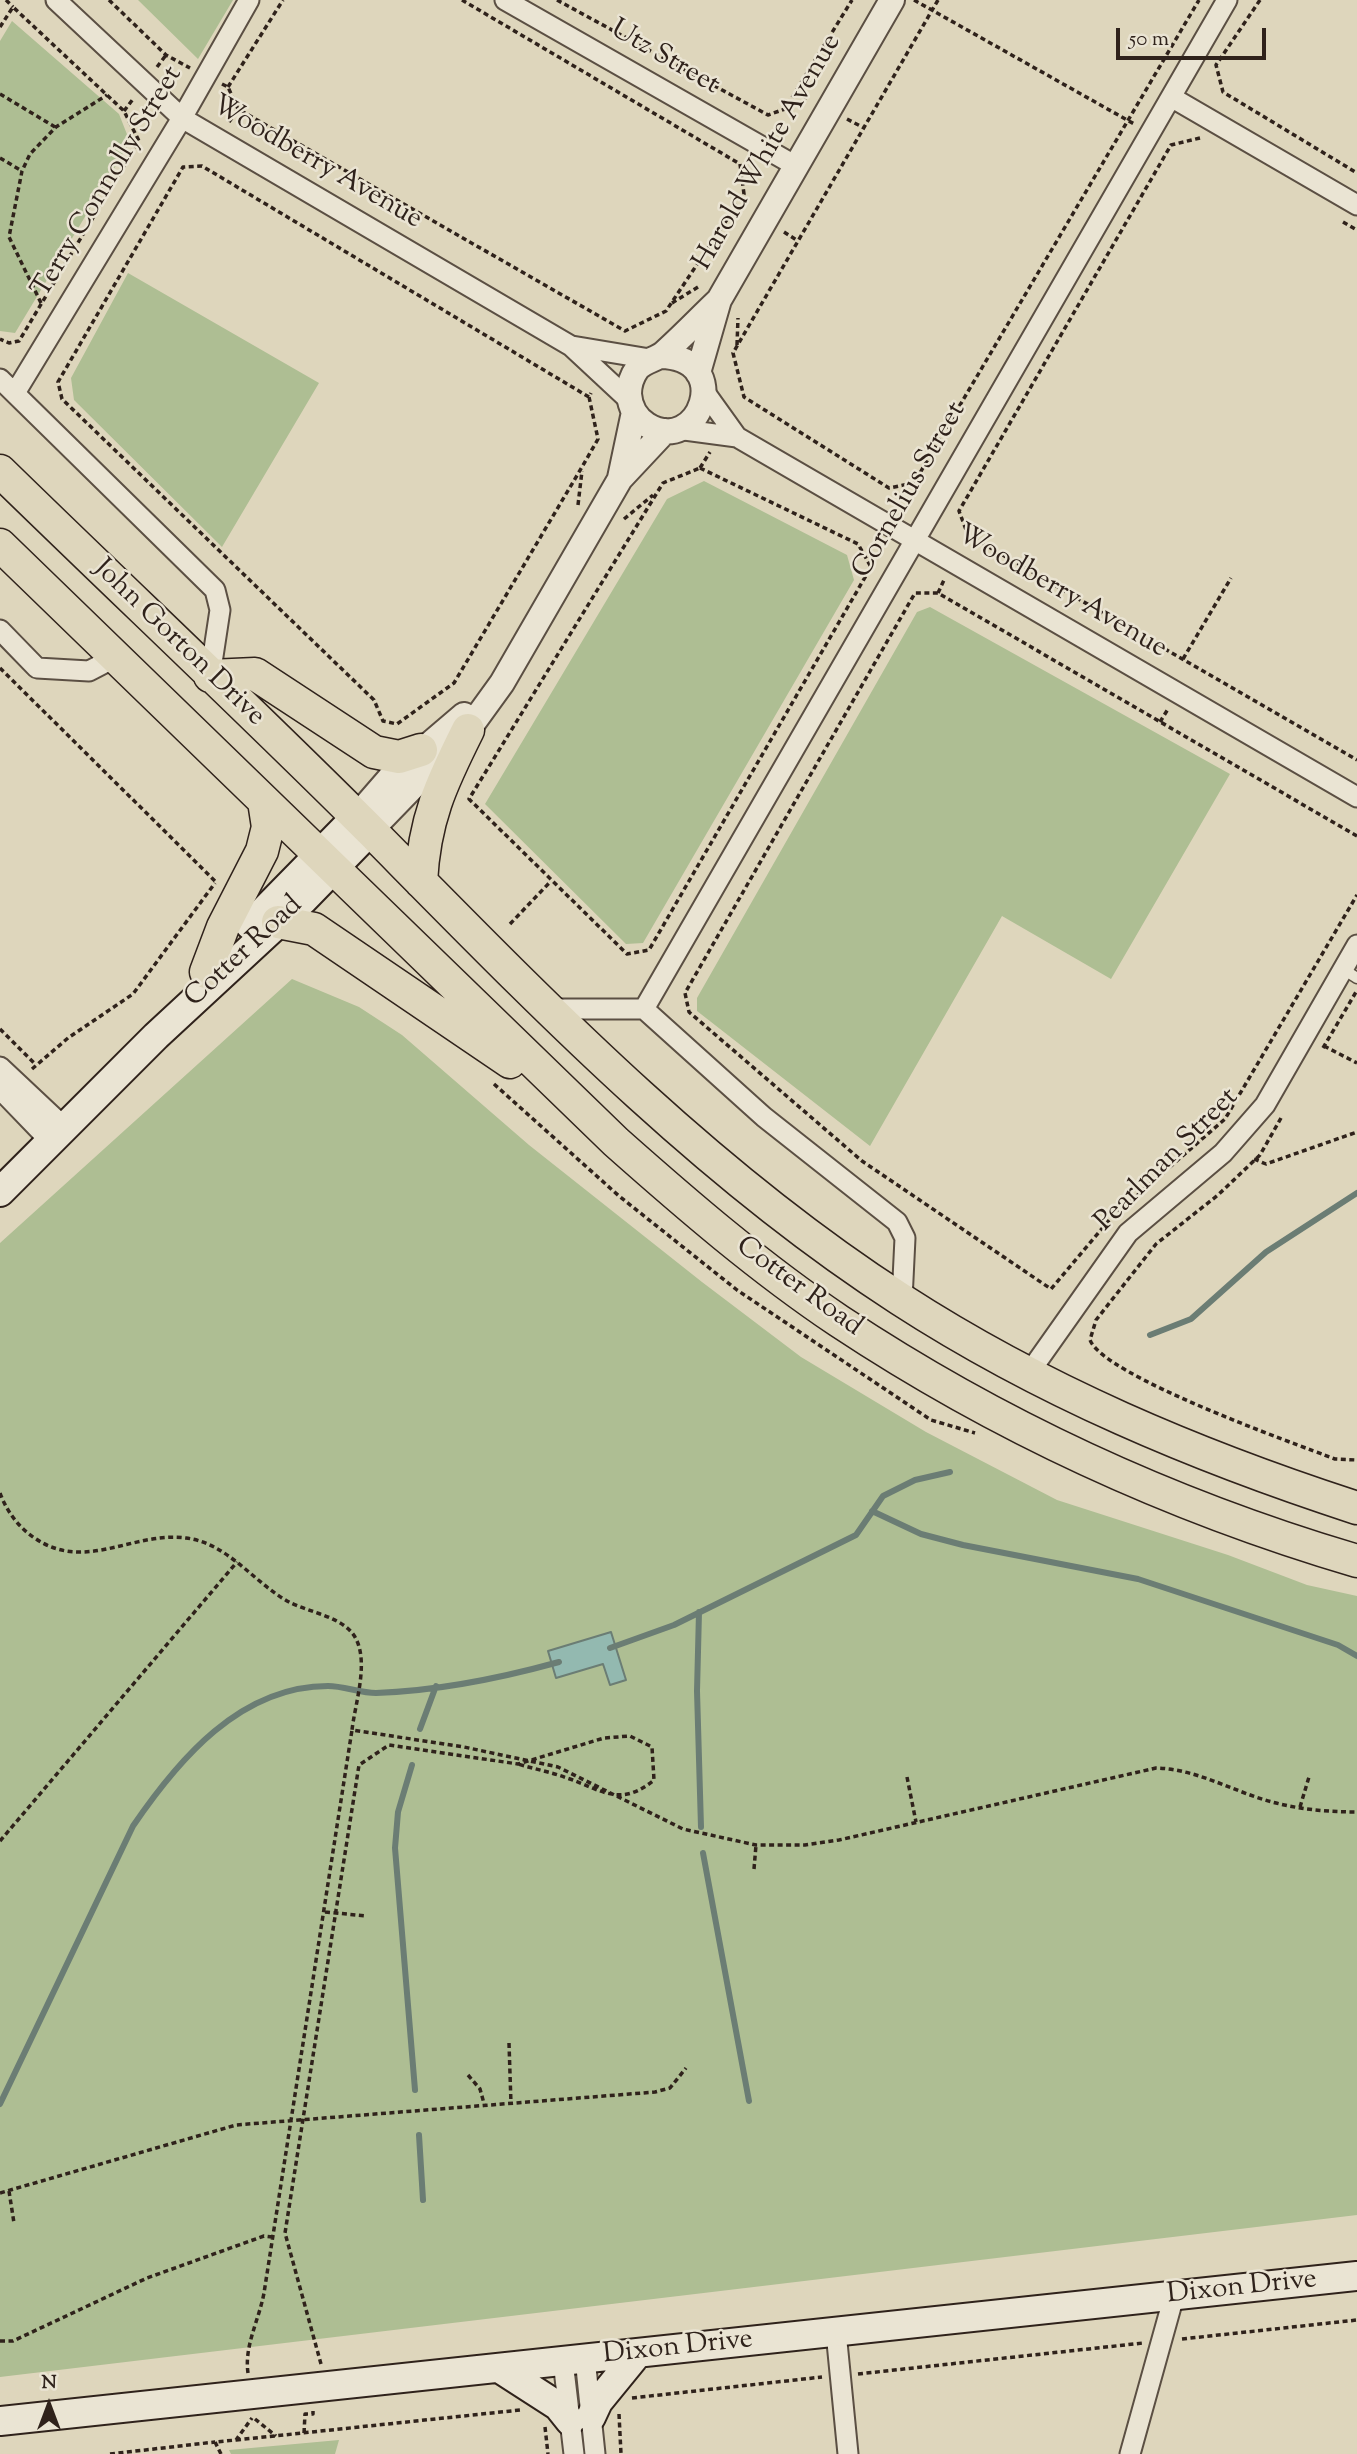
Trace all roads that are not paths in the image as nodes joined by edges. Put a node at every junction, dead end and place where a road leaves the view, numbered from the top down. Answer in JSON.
{"nodes":[{"id":1,"x":56,"y":0,"type":"edge"},
{"id":2,"x":249,"y":0,"type":"edge"},
{"id":3,"x":505,"y":0,"type":"edge"},
{"id":4,"x":892,"y":0,"type":"edge"},
{"id":5,"x":1227,"y":0,"type":"edge"},
{"id":6,"x":1171,"y":97,"type":"junction"},
{"id":7,"x":182,"y":118,"type":"junction"},
{"id":8,"x":796,"y":166,"type":"junction"},
{"id":9,"x":1357,"y":205,"type":"edge"},
{"id":10,"x":719,"y":300,"type":"junction"},
{"id":11,"x":571,"y":346,"type":"junction"},
{"id":12,"x":655,"y":357,"type":"junction"},
{"id":13,"x":701,"y":382,"type":"junction"},
{"id":14,"x":7,"y":386,"type":"edge"},
{"id":15,"x":632,"y":406,"type":"junction"},
{"id":16,"x":671,"y":430,"type":"junction"},
{"id":17,"x":737,"y":437,"type":"junction"},
{"id":18,"x":0,"y":471,"type":"edge"},
{"id":19,"x":620,"y":479,"type":"junction"},
{"id":20,"x":915,"y":541,"type":"junction"},
{"id":21,"x":0,"y":544,"type":"edge"},
{"id":22,"x":0,"y":630,"type":"edge"},
{"id":23,"x":116,"y":657,"type":"junction"},
{"id":24,"x":210,"y":676,"type":"junction"},
{"id":25,"x":502,"y":683,"type":"junction"},
{"id":26,"x":468,"y":730,"type":"junction"},
{"id":27,"x":421,"y":750,"type":"junction"},
{"id":28,"x":1357,"y":797,"type":"edge"},
{"id":29,"x":264,"y":801,"type":"junction"},
{"id":30,"x":363,"y":824,"type":"junction"},
{"id":31,"x":325,"y":862,"type":"junction"},
{"id":32,"x":421,"y":882,"type":"junction"},
{"id":33,"x":278,"y":922,"type":"junction"},
{"id":34,"x":1357,"y":945,"type":"edge"},
{"id":35,"x":206,"y":972,"type":"junction"},
{"id":36,"x":1350,"y":974,"type":"edge"},
{"id":37,"x":552,"y":1009,"type":"junction"},
{"id":38,"x":644,"y":1009,"type":"junction"},
{"id":39,"x":156,"y":1036,"type":"junction"},
{"id":40,"x":0,"y":1067,"type":"edge"},
{"id":41,"x":9,"y":1086,"type":"edge"},
{"id":42,"x":59,"y":1136,"type":"junction"},
{"id":43,"x":0,"y":1192,"type":"edge"},
{"id":44,"x":902,"y":1300,"type":"junction"},
{"id":45,"x":838,"y":1320,"type":"junction"},
{"id":46,"x":1030,"y":1373,"type":"junction"},
{"id":47,"x":1357,"y":1508,"type":"edge"},
{"id":48,"x":1357,"y":1561,"type":"edge"},
{"id":49,"x":1357,"y":2276,"type":"edge"},
{"id":50,"x":1174,"y":2296,"type":"junction"},
{"id":51,"x":836,"y":2332,"type":"junction"},
{"id":52,"x":638,"y":2353,"type":"junction"},
{"id":53,"x":574,"y":2360,"type":"junction"},
{"id":54,"x":499,"y":2368,"type":"junction"},
{"id":55,"x":587,"y":2409,"type":"junction"},
{"id":56,"x":0,"y":2421,"type":"edge"},
{"id":57,"x":574,"y":2454,"type":"edge"},
{"id":58,"x":595,"y":2454,"type":"edge"},
{"id":59,"x":848,"y":2454,"type":"edge"},
{"id":60,"x":1130,"y":2454,"type":"edge"}],
"edges":[{"from":1,"to":7,"type":"street","name":"Woodberry Avenue"},
{"from":2,"to":7,"type":"street","name":"Terry Connolly Street"},
{"from":3,"to":8,"type":"street","name":"Utz Street"},
{"from":4,"to":8,"type":"street","name":"Harold White Avenue"},
{"from":5,"to":6,"type":"street","name":"Cornelius Street"},
{"from":6,"to":9,"type":"street"},
{"from":6,"to":20,"type":"street","name":"Cornelius Street"},
{"from":7,"to":11,"type":"street","name":"Woodberry Avenue"},
{"from":7,"to":14,"type":"street","name":"Terry Connolly Street"},
{"from":8,"to":10,"type":"street","name":"Harold White Avenue"},
{"from":10,"to":12,"type":"street","name":"Harold White Avenue"},
{"from":10,"to":13,"type":"street","name":"Harold White Avenue"},
{"from":11,"to":12,"type":"street","name":"Woodberry Avenue"},
{"from":11,"to":15,"type":"street","name":"Woodberry Avenue"},
{"from":12,"to":13,"type":"street"},
{"from":12,"to":15,"type":"street"},
{"from":13,"to":16,"type":"street"},
{"from":13,"to":17,"type":"street","name":"Woodberry Avenue"},
{"from":14,"to":24,"type":"street"},
{"from":15,"to":16,"type":"street"},
{"from":15,"to":19,"type":"street"},
{"from":16,"to":17,"type":"street","name":"Woodberry Avenue"},
{"from":16,"to":19,"type":"street"},
{"from":17,"to":20,"type":"street","name":"Woodberry Avenue"},
{"from":18,"to":24,"type":"main road","name":"John Gorton Drive"},
{"from":19,"to":25,"type":"street"},
{"from":20,"to":28,"type":"street","name":"Woodberry Avenue"},
{"from":20,"to":38,"type":"street","name":"Cornelius Street"},
{"from":21,"to":23,"type":"main road","name":"John Gorton Drive"},
{"from":22,"to":23,"type":"street","name":"John Gorton Drive"},
{"from":23,"to":29,"type":"main road","name":"John Gorton Drive"},
{"from":24,"to":27,"type":"main road"},
{"from":24,"to":30,"type":"main road","name":"John Gorton Drive"},
{"from":25,"to":26,"type":"street"},
{"from":25,"to":27,"type":"street"},
{"from":26,"to":30,"type":"street"},
{"from":26,"to":32,"type":"main road"},
{"from":27,"to":30,"type":"street"},
{"from":29,"to":31,"type":"main road","name":"John Gorton Drive"},
{"from":29,"to":35,"type":"main road"},
{"from":30,"to":31,"type":"main road","name":"Cotter Road"},
{"from":30,"to":32,"type":"main road","name":"Cotter Road"},
{"from":31,"to":33,"type":"main road","name":"Cotter Road"},
{"from":31,"to":35,"type":"main road","name":"Cotter Road"},
{"from":31,"to":45,"type":"main road","name":"Cotter Road"},
{"from":32,"to":37,"type":"main road","name":"Cotter Road"},
{"from":33,"to":39,"type":"main road","name":"Cotter Road"},
{"from":33,"to":45,"type":"main road"},
{"from":34,"to":36,"type":"street","name":"Pearlman Street"},
{"from":35,"to":39,"type":"main road","name":"Cotter Road"},
{"from":36,"to":46,"type":"street","name":"Pearlman Street"},
{"from":37,"to":38,"type":"street"},
{"from":37,"to":44,"type":"main road","name":"Cotter Road"},
{"from":38,"to":44,"type":"street"},
{"from":39,"to":42,"type":"main road","name":"Cotter Road"},
{"from":40,"to":41,"type":"street"},
{"from":41,"to":42,"type":"street"},
{"from":42,"to":43,"type":"main road","name":"Cotter Road"},
{"from":44,"to":46,"type":"main road","name":"Cotter Road"},
{"from":45,"to":48,"type":"main road","name":"Cotter Road"},
{"from":46,"to":47,"type":"main road","name":"Cotter Road"},
{"from":49,"to":50,"type":"main road","name":"Dixon Drive"},
{"from":50,"to":51,"type":"main road","name":"Dixon Drive"},
{"from":50,"to":60,"type":"street"},
{"from":51,"to":52,"type":"main road","name":"Dixon Drive"},
{"from":51,"to":59,"type":"street"},
{"from":52,"to":53,"type":"main road","name":"Dixon Drive"},
{"from":52,"to":55,"type":"main road"},
{"from":53,"to":54,"type":"main road","name":"Dixon Drive"},
{"from":53,"to":55,"type":"street"},
{"from":54,"to":55,"type":"main road"},
{"from":54,"to":56,"type":"main road","name":"Dixon Drive"},
{"from":55,"to":57,"type":"street"},
{"from":55,"to":58,"type":"street"}]}
